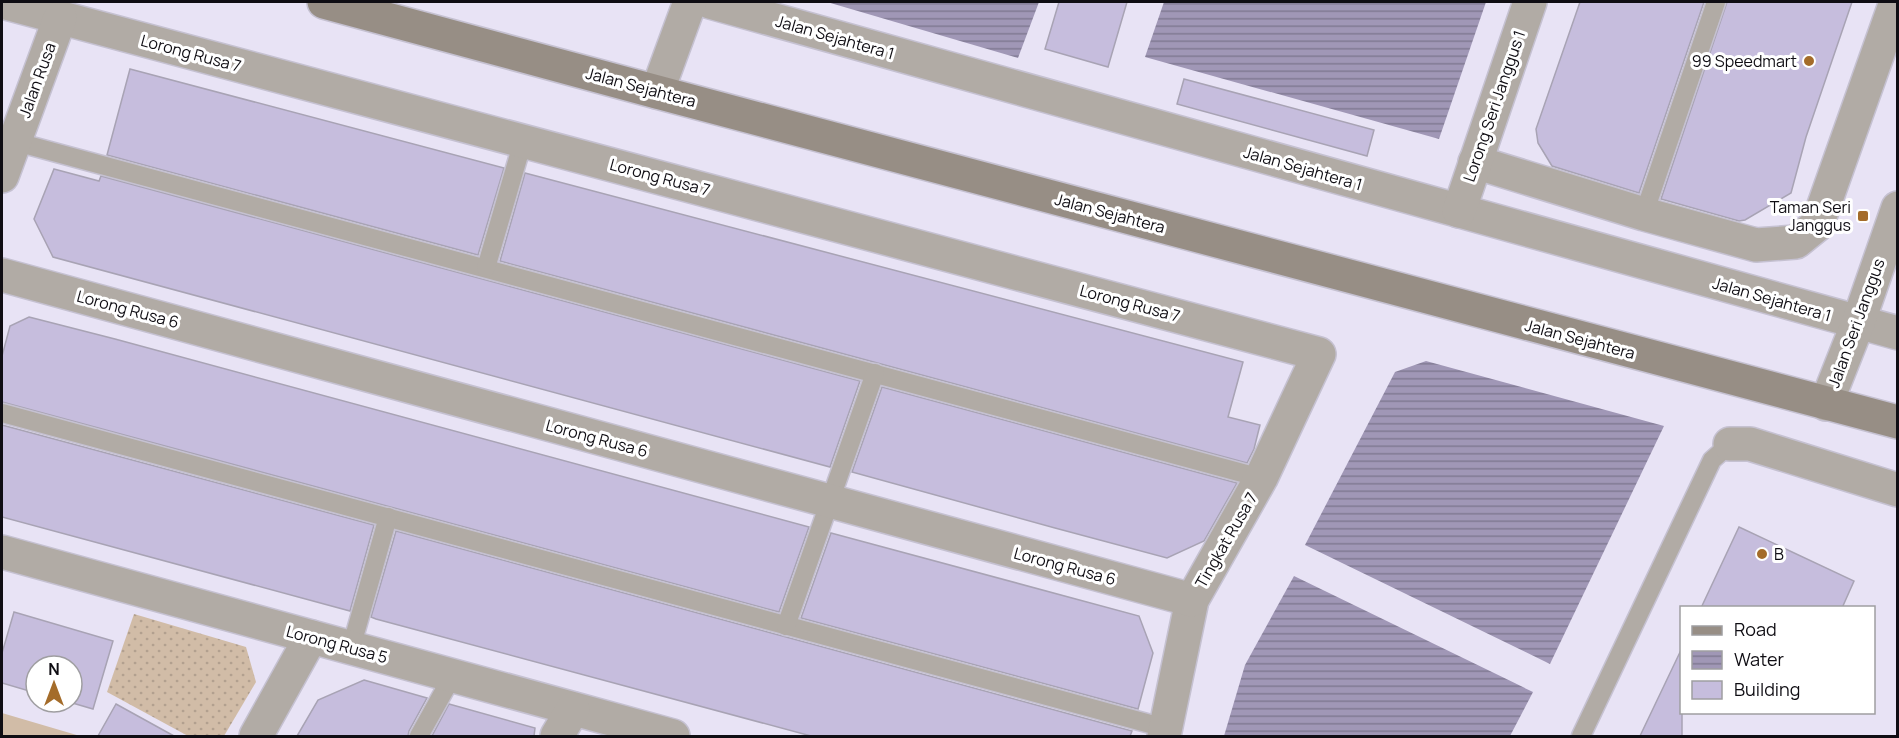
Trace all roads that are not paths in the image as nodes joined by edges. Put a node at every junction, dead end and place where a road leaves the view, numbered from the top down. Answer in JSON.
{"nodes":[{"id":1,"x":2,"y":2,"type":"edge"},
{"id":2,"x":324,"y":2,"type":"edge"},
{"id":3,"x":690,"y":2,"type":"edge"},
{"id":4,"x":710,"y":2,"type":"edge"},
{"id":5,"x":1530,"y":2,"type":"edge"},
{"id":6,"x":1716,"y":2,"type":"edge"},
{"id":7,"x":1896,"y":2,"type":"edge"},
{"id":8,"x":60,"y":18,"type":"junction"},
{"id":9,"x":657,"y":92,"type":"junction"},
{"id":10,"x":8,"y":140,"type":"edge"},
{"id":11,"x":523,"y":141,"type":"junction"},
{"id":12,"x":1475,"y":162,"type":"junction"},
{"id":13,"x":2,"y":176,"type":"edge"},
{"id":14,"x":1898,"y":208,"type":"edge"},
{"id":15,"x":1459,"y":211,"type":"junction"},
{"id":16,"x":1644,"y":214,"type":"junction"},
{"id":17,"x":486,"y":268,"type":"junction"},
{"id":18,"x":2,"y":275,"type":"edge"},
{"id":19,"x":1858,"y":323,"type":"junction"},
{"id":20,"x":1898,"y":333,"type":"edge"},
{"id":21,"x":1319,"y":354,"type":"joint"},
{"id":22,"x":875,"y":373,"type":"junction"},
{"id":23,"x":1826,"y":405,"type":"junction"},
{"id":24,"x":2,"y":412,"type":"edge"},
{"id":25,"x":1898,"y":422,"type":"edge"},
{"id":26,"x":1730,"y":444,"type":"joint"},
{"id":27,"x":1261,"y":478,"type":"junction"},
{"id":28,"x":1898,"y":490,"type":"edge"},
{"id":29,"x":829,"y":501,"type":"junction"},
{"id":30,"x":388,"y":517,"type":"junction"},
{"id":31,"x":2,"y":552,"type":"edge"},
{"id":32,"x":1192,"y":600,"type":"junction"},
{"id":33,"x":786,"y":626,"type":"junction"},
{"id":34,"x":311,"y":637,"type":"junction"},
{"id":35,"x":351,"y":648,"type":"junction"},
{"id":36,"x":453,"y":675,"type":"junction"},
{"id":37,"x":565,"y":723,"type":"edge"},
{"id":38,"x":1164,"y":732,"type":"edge"},
{"id":39,"x":256,"y":736,"type":"edge"},
{"id":40,"x":419,"y":736,"type":"edge"},
{"id":41,"x":673,"y":736,"type":"edge"},
{"id":42,"x":1581,"y":736,"type":"edge"}],
"edges":[{"from":1,"to":8,"type":"street","name":"Lorong Rusa 7"},
{"from":2,"to":9,"type":"main road","name":"Jalan Sejahtera"},
{"from":3,"to":9,"type":"street"},
{"from":4,"to":15,"type":"street","name":"Jalan Sejahtera 1"},
{"from":5,"to":12,"type":"street","name":"Lorong Seri Janggus 1"},
{"from":6,"to":16,"type":"lane"},
{"from":7,"to":16,"type":"street"},
{"from":8,"to":10,"type":"street","name":"Jalan Rusa"},
{"from":8,"to":11,"type":"street","name":"Lorong Rusa 7"},
{"from":9,"to":23,"type":"main road","name":"Jalan Sejahtera"},
{"from":10,"to":13,"type":"street","name":"Jalan Rusa"},
{"from":10,"to":17,"type":"lane"},
{"from":11,"to":17,"type":"lane"},
{"from":11,"to":21,"type":"street","name":"Lorong Rusa 7"},
{"from":12,"to":15,"type":"street","name":"Lorong Seri Janggus 1"},
{"from":12,"to":16,"type":"street"},
{"from":14,"to":19,"type":"street","name":"Jalan Seri Janggus"},
{"from":15,"to":19,"type":"street","name":"Jalan Sejahtera 1"},
{"from":17,"to":22,"type":"lane"},
{"from":18,"to":29,"type":"street","name":"Lorong Rusa 6"},
{"from":19,"to":20,"type":"street","name":"Jalan Sejahtera 1"},
{"from":19,"to":23,"type":"street","name":"Jalan Seri Janggus"},
{"from":21,"to":27,"type":"street","name":"Tingkat Rusa 7"},
{"from":22,"to":27,"type":"lane"},
{"from":22,"to":29,"type":"lane"},
{"from":23,"to":25,"type":"main road","name":"Jalan Sejahtera"},
{"from":24,"to":30,"type":"lane"},
{"from":26,"to":28,"type":"street"},
{"from":26,"to":42,"type":"lane"},
{"from":27,"to":32,"type":"street","name":"Tingkat Rusa 7"},
{"from":29,"to":32,"type":"street","name":"Lorong Rusa 6"},
{"from":29,"to":33,"type":"lane"},
{"from":30,"to":33,"type":"lane"},
{"from":30,"to":35,"type":"lane"},
{"from":31,"to":34,"type":"street","name":"Lorong Rusa 5"},
{"from":32,"to":38,"type":"street","name":"Tingkat Rusa 7"},
{"from":33,"to":38,"type":"lane"},
{"from":34,"to":35,"type":"street","name":"Lorong Rusa 5"},
{"from":34,"to":39,"type":"street"},
{"from":35,"to":36,"type":"street","name":"Lorong Rusa 5"},
{"from":36,"to":37,"type":"street","name":"Lorong Rusa 5"},
{"from":36,"to":40,"type":"lane"},
{"from":37,"to":41,"type":"street","name":"Lorong Rusa 5"}]}
